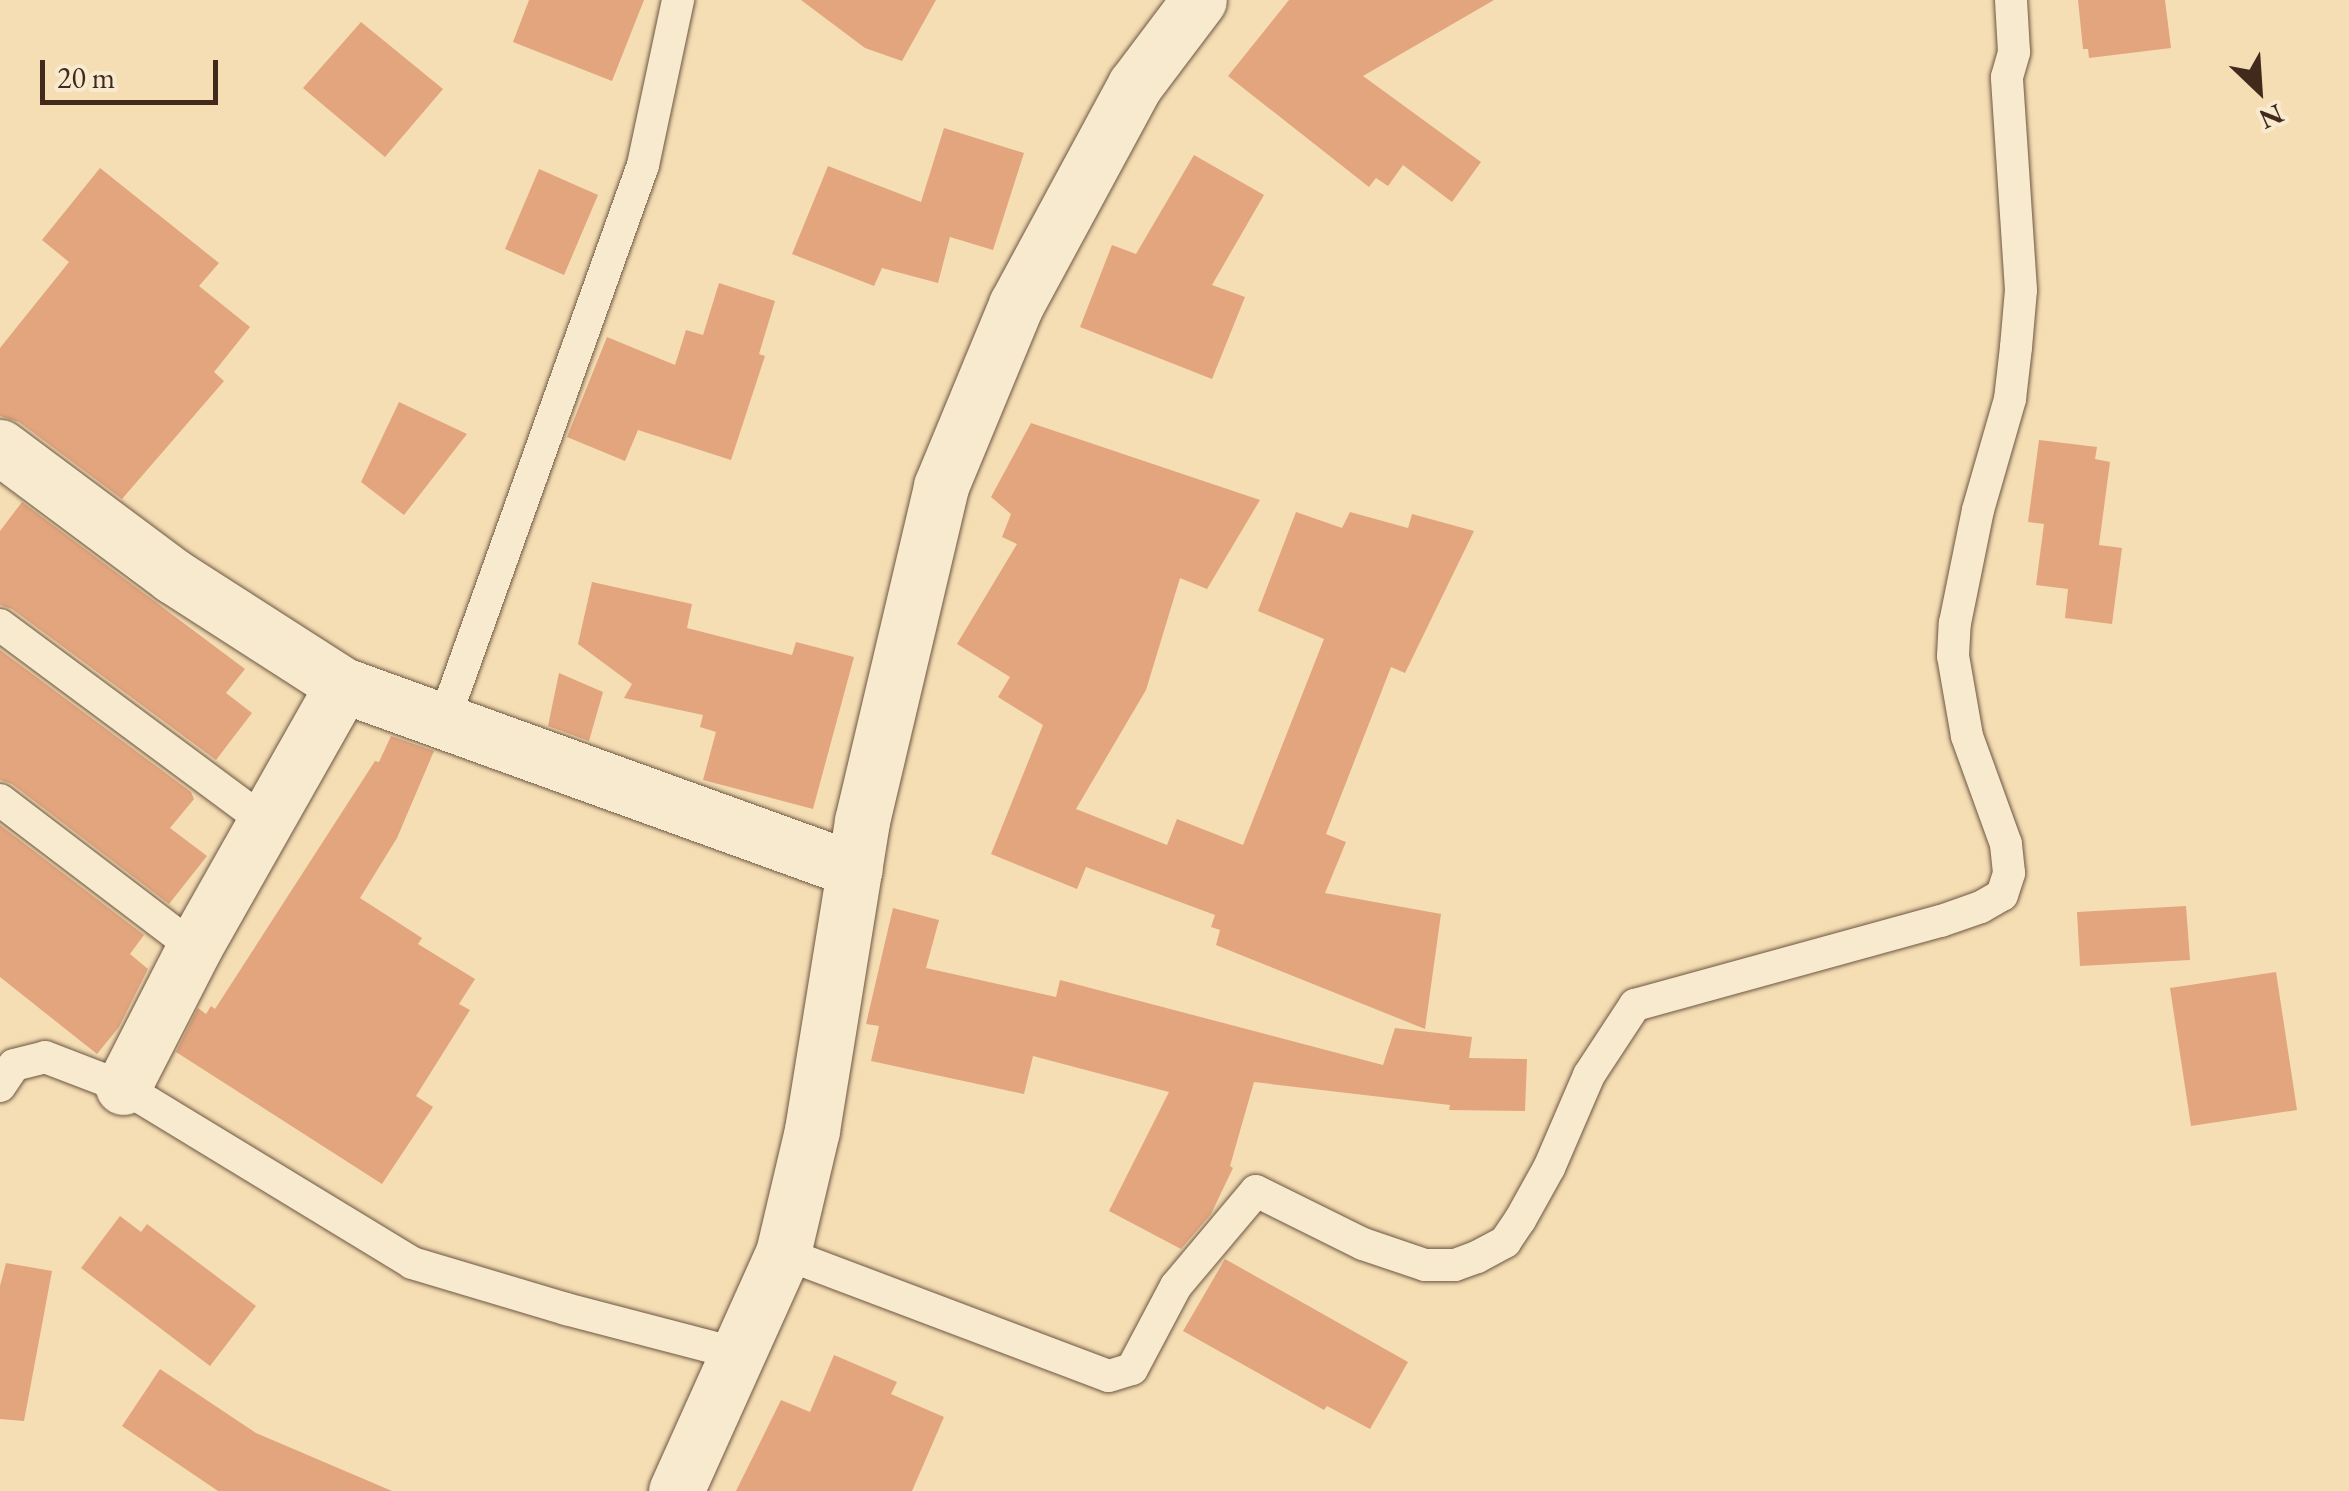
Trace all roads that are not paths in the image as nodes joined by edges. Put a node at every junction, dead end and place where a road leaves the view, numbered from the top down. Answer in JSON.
{"nodes":[{"id":1,"x":678,"y":0,"type":"edge"},
{"id":2,"x":2011,"y":0,"type":"edge"},
{"id":3,"x":1196,"y":1,"type":"edge"},
{"id":4,"x":4,"y":460,"type":"edge"},
{"id":5,"x":0,"y":625,"type":"edge"},
{"id":6,"x":343,"y":685,"type":"junction"},
{"id":7,"x":443,"y":723,"type":"junction"},
{"id":8,"x":0,"y":800,"type":"edge"},
{"id":9,"x":264,"y":821,"type":"junction"},
{"id":10,"x":855,"y":870,"type":"junction"},
{"id":11,"x":194,"y":948,"type":"junction"},
{"id":12,"x":0,"y":1086,"type":"edge"},
{"id":13,"x":123,"y":1087,"type":"junction"},
{"id":14,"x":782,"y":1253,"type":"junction"},
{"id":15,"x":739,"y":1354,"type":"junction"},
{"id":16,"x":676,"y":1491,"type":"edge"}],
"edges":[{"from":1,"to":7,"type":"lane"},
{"from":2,"to":14,"type":"lane"},
{"from":3,"to":10,"type":"street"},
{"from":4,"to":6,"type":"street"},
{"from":5,"to":9,"type":"lane"},
{"from":6,"to":7,"type":"street"},
{"from":6,"to":9,"type":"street"},
{"from":7,"to":10,"type":"street"},
{"from":8,"to":11,"type":"lane"},
{"from":9,"to":11,"type":"street"},
{"from":10,"to":14,"type":"street"},
{"from":11,"to":13,"type":"street"},
{"from":12,"to":13,"type":"lane"},
{"from":13,"to":15,"type":"lane"},
{"from":14,"to":15,"type":"street"},
{"from":15,"to":16,"type":"street"}]}
